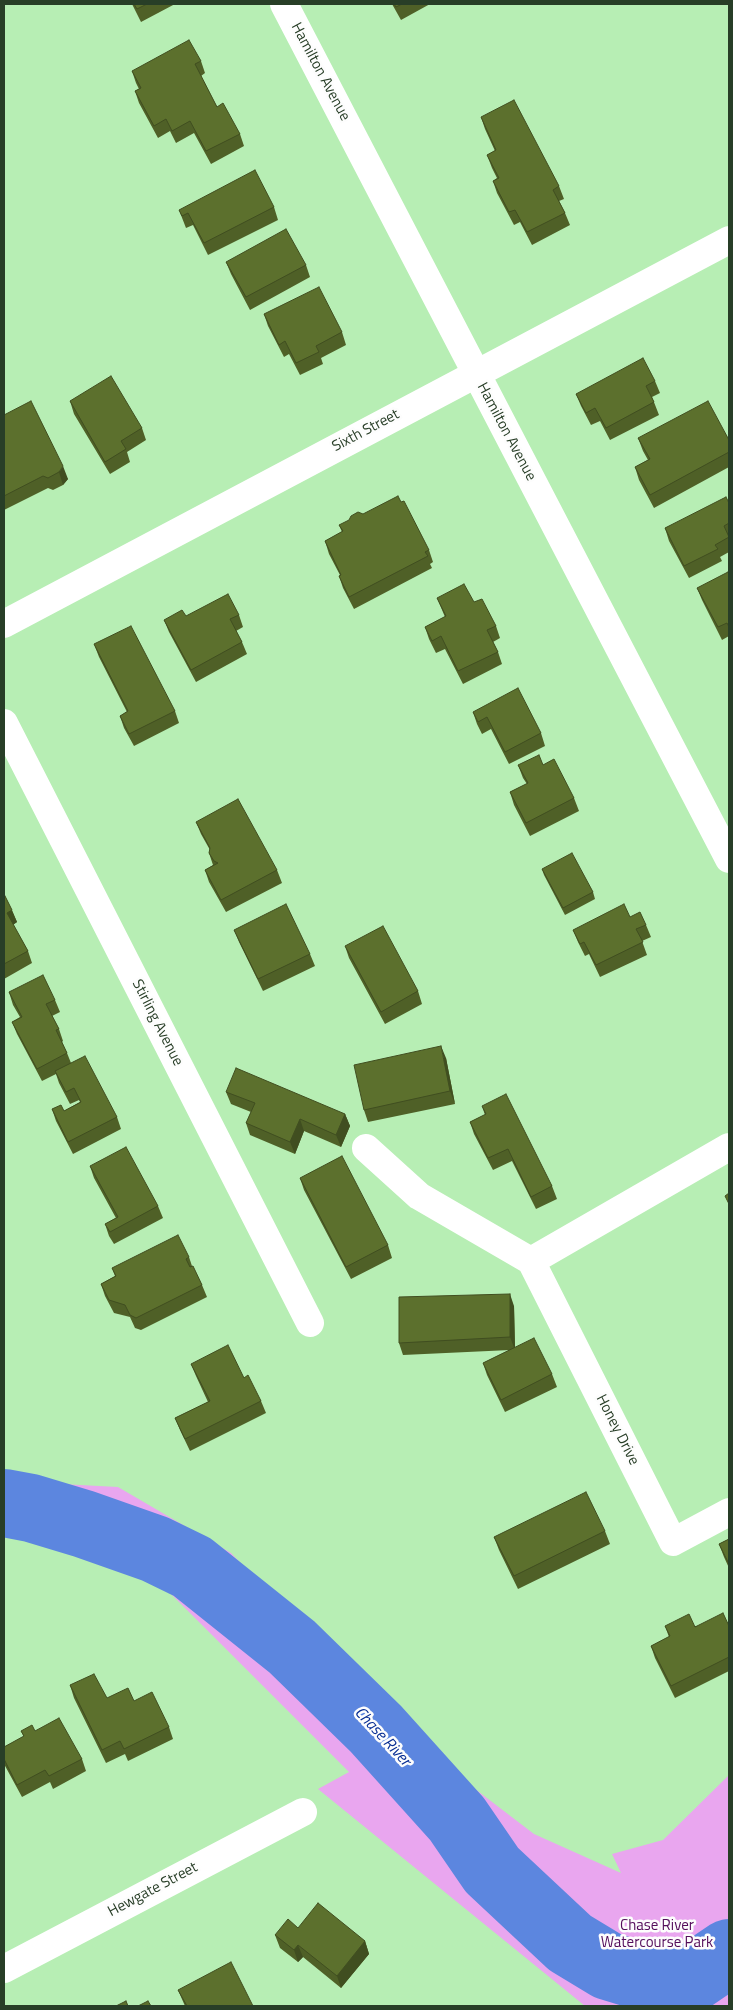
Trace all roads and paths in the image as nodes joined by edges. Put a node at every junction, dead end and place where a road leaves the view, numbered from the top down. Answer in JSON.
{"nodes":[{"id":1,"x":284,"y":4,"type":"edge"},
{"id":2,"x":729,"y":240,"type":"edge"},
{"id":3,"x":476,"y":373,"type":"junction"},
{"id":4,"x":4,"y":624,"type":"edge"},
{"id":5,"x":4,"y":723,"type":"edge"},
{"id":6,"x":729,"y":860,"type":"edge"},
{"id":7,"x":729,"y":1147,"type":"edge"},
{"id":8,"x":366,"y":1148,"type":"dead end"},
{"id":9,"x":531,"y":1261,"type":"junction"},
{"id":10,"x":310,"y":1323,"type":"dead end"},
{"id":11,"x":729,"y":1512,"type":"edge"},
{"id":12,"x":303,"y":1812,"type":"dead end"},
{"id":13,"x":4,"y":1970,"type":"edge"}],
"edges":[{"from":1,"to":3,"type":"street","name":"Hamilton Avenue"},
{"from":2,"to":3,"type":"street","name":"Sixth Street"},
{"from":3,"to":4,"type":"street","name":"Sixth Street"},
{"from":3,"to":6,"type":"street","name":"Hamilton Avenue"},
{"from":5,"to":10,"type":"street","name":"Stirling Avenue"},
{"from":7,"to":9,"type":"street"},
{"from":8,"to":9,"type":"street"},
{"from":9,"to":11,"type":"street","name":"Honey Drive"},
{"from":12,"to":13,"type":"street","name":"Hewgate Street"}]}
